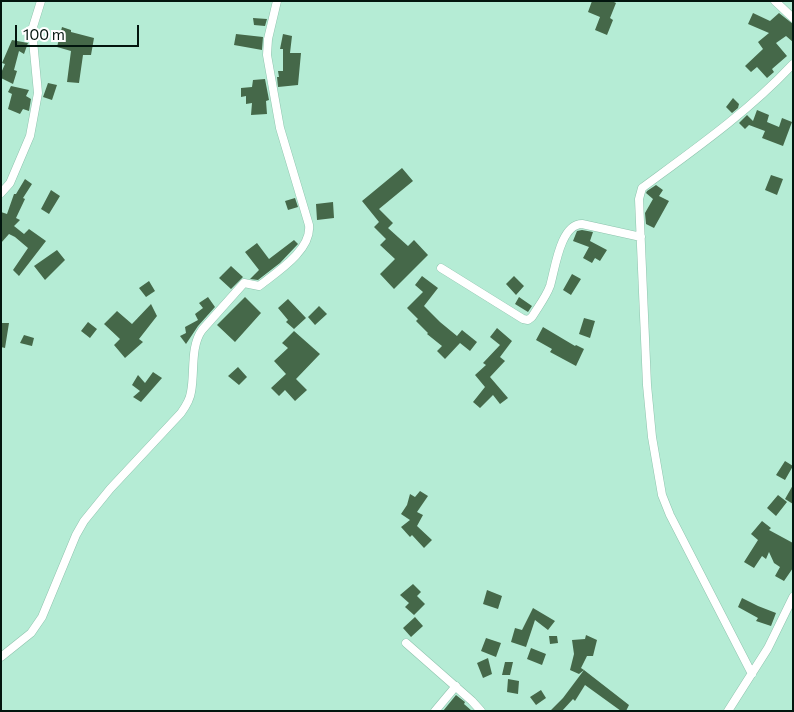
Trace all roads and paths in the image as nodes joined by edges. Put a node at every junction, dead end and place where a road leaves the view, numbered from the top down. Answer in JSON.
{"nodes":[{"id":1,"x":42,"y":1,"type":"edge"},
{"id":2,"x":277,"y":1,"type":"edge"},
{"id":3,"x":775,"y":1,"type":"edge"},
{"id":4,"x":793,"y":18,"type":"edge"},
{"id":5,"x":793,"y":64,"type":"edge"},
{"id":6,"x":1,"y":193,"type":"edge"},
{"id":7,"x":641,"y":237,"type":"junction"},
{"id":8,"x":441,"y":268,"type":"dead end"},
{"id":9,"x":793,"y":597,"type":"edge"},
{"id":10,"x":406,"y":642,"type":"dead end"},
{"id":11,"x":1,"y":657,"type":"edge"},
{"id":12,"x":752,"y":674,"type":"junction"},
{"id":13,"x":456,"y":686,"type":"junction"},
{"id":14,"x":435,"y":711,"type":"edge"},
{"id":15,"x":481,"y":711,"type":"edge"},
{"id":16,"x":728,"y":711,"type":"edge"}],
"edges":[{"from":1,"to":6,"type":"street"},
{"from":2,"to":11,"type":"street"},
{"from":3,"to":4,"type":"street"},
{"from":5,"to":7,"type":"street"},
{"from":7,"to":8,"type":"street"},
{"from":7,"to":12,"type":"street"},
{"from":9,"to":12,"type":"street"},
{"from":10,"to":13,"type":"street"},
{"from":12,"to":16,"type":"street"},
{"from":13,"to":14,"type":"street"},
{"from":13,"to":15,"type":"street"}]}
